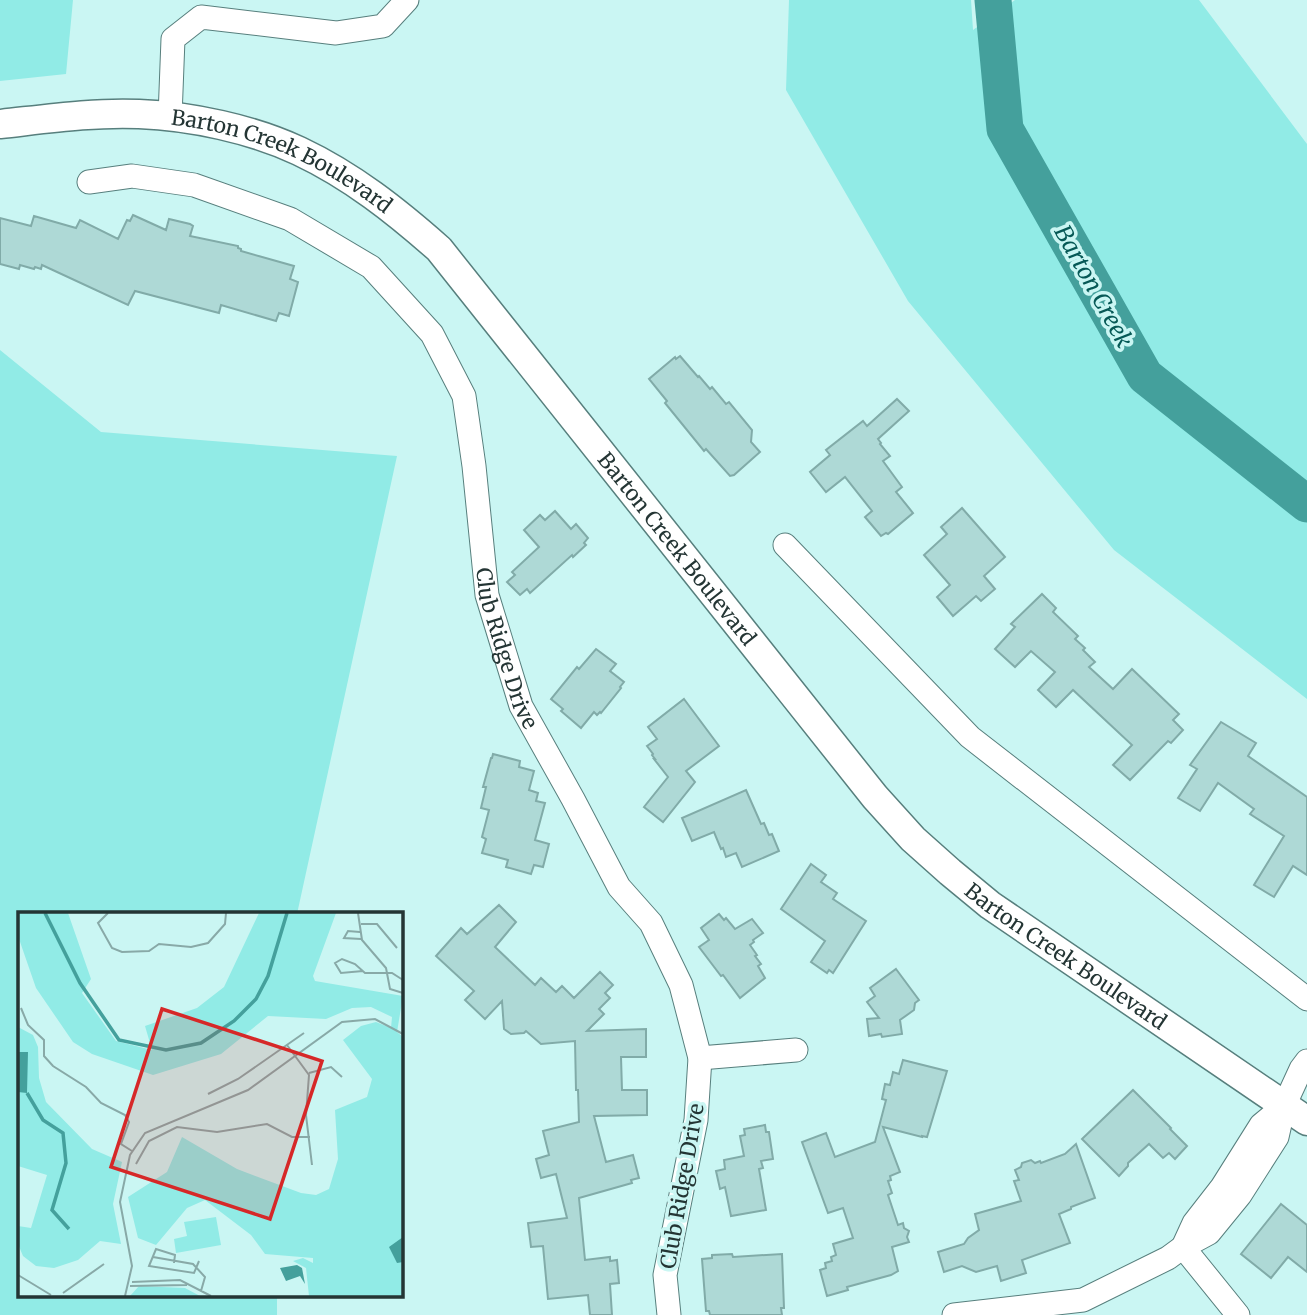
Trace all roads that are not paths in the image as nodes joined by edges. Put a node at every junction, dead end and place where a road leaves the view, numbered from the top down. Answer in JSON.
{"nodes":[{"id":1,"x":407,"y":0,"type":"edge"},
{"id":2,"x":170,"y":117,"type":"junction"},
{"id":3,"x":0,"y":124,"type":"edge"},
{"id":4,"x":89,"y":182,"type":"dead end"},
{"id":5,"x":785,"y":545,"type":"dead end"},
{"id":6,"x":1307,"y":999,"type":"edge"},
{"id":7,"x":796,"y":1050,"type":"dead end"},
{"id":8,"x":700,"y":1058,"type":"junction"},
{"id":9,"x":1307,"y":1061,"type":"edge"},
{"id":10,"x":1296,"y":1114,"type":"edge"},
{"id":11,"x":1184,"y":1247,"type":"junction"},
{"id":12,"x":669,"y":1315,"type":"edge"},
{"id":13,"x":954,"y":1315,"type":"edge"},
{"id":14,"x":1238,"y":1315,"type":"edge"}],
"edges":[{"from":1,"to":2,"type":"street"},
{"from":2,"to":3,"type":"street","name":"Barton Creek Boulevard"},
{"from":2,"to":10,"type":"street","name":"Barton Creek Boulevard"},
{"from":4,"to":8,"type":"street","name":"Club Ridge Drive"},
{"from":5,"to":6,"type":"street"},
{"from":7,"to":8,"type":"street"},
{"from":8,"to":12,"type":"street","name":"Club Ridge Drive"},
{"from":9,"to":10,"type":"street"},
{"from":10,"to":11,"type":"street"},
{"from":11,"to":13,"type":"street"},
{"from":11,"to":14,"type":"street"}]}
